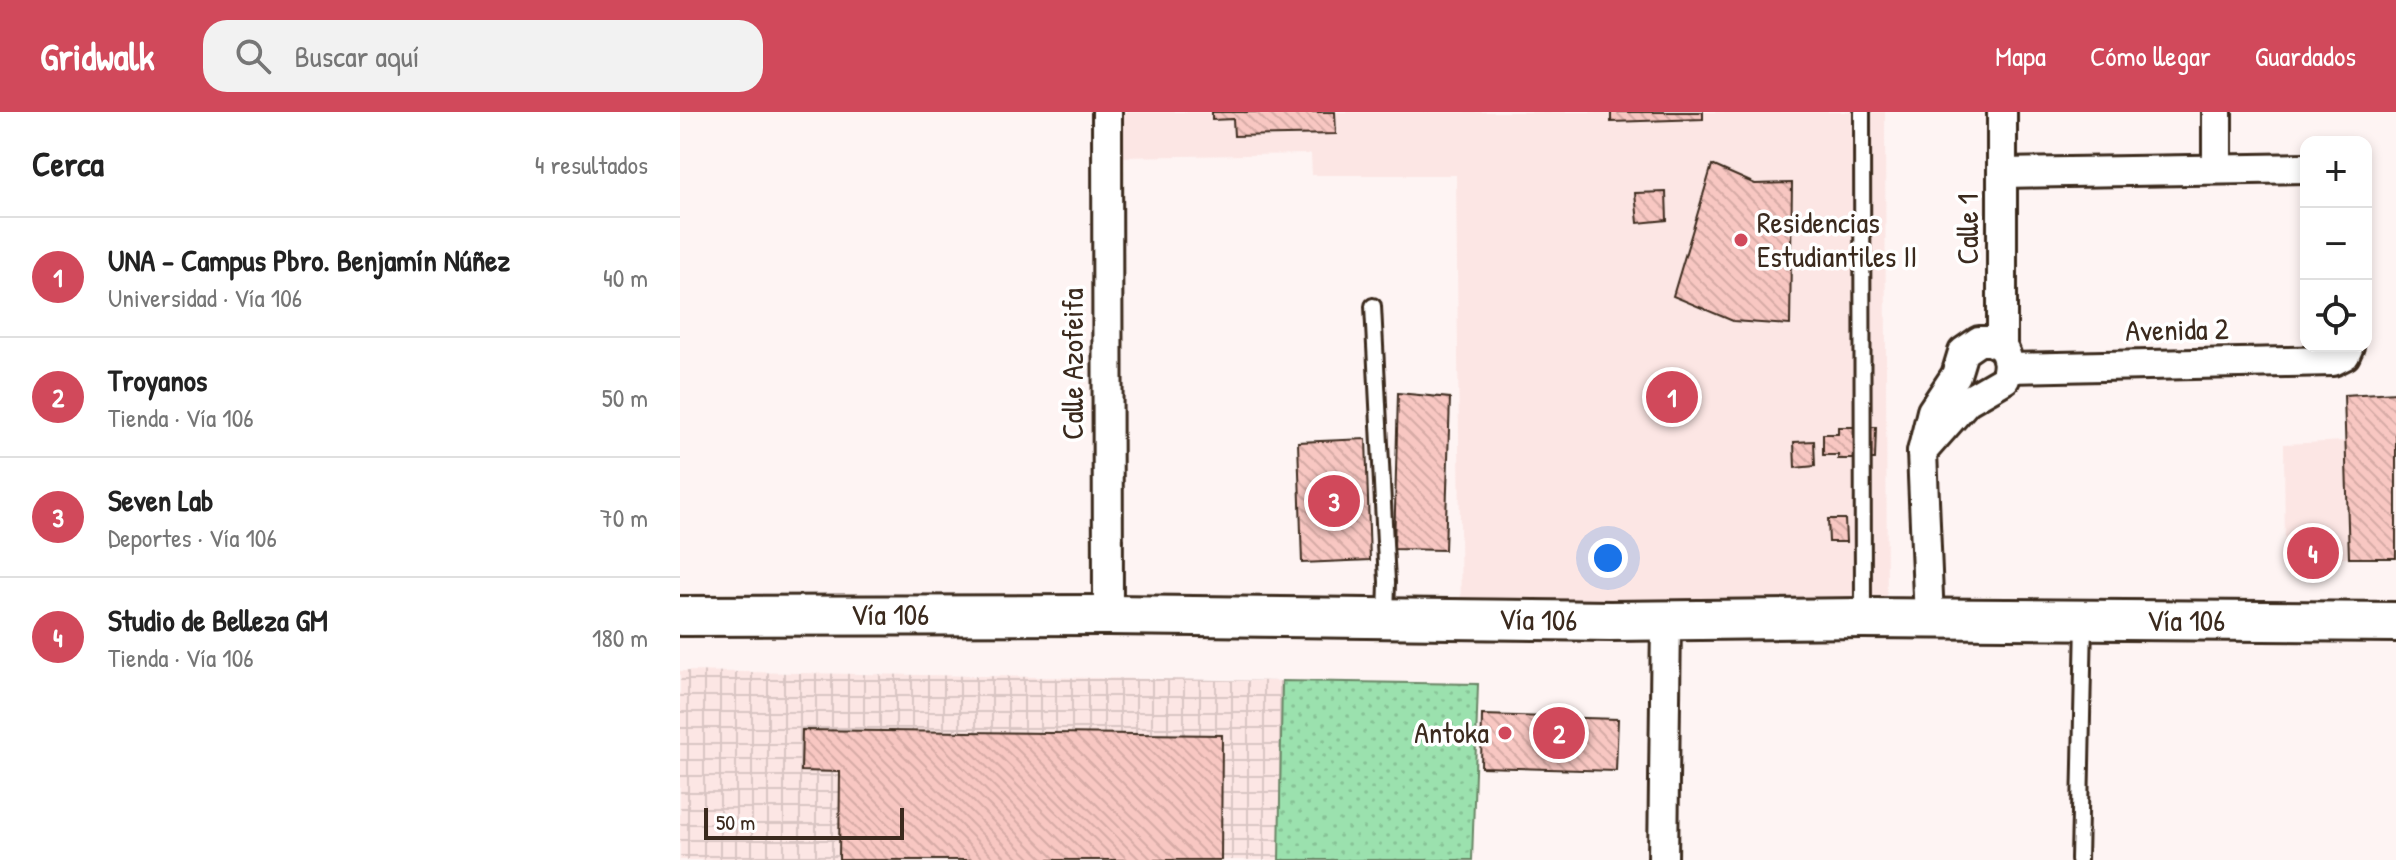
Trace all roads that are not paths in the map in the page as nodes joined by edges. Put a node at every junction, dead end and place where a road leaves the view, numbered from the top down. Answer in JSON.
{"nodes":[{"id":1,"x":1107,"y":112,"type":"edge"},
{"id":2,"x":1862,"y":112,"type":"edge"},
{"id":3,"x":2002,"y":112,"type":"edge"},
{"id":4,"x":2217,"y":112,"type":"edge"},
{"id":5,"x":2217,"y":168,"type":"junction"},
{"id":6,"x":2300,"y":168,"type":"edge"},
{"id":7,"x":2002,"y":173,"type":"junction"},
{"id":8,"x":1373,"y":306,"type":"dead end"},
{"id":9,"x":2344,"y":352,"type":"edge"},
{"id":10,"x":2005,"y":357,"type":"junction"},
{"id":11,"x":1922,"y":452,"type":"junction"},
{"id":12,"x":1108,"y":615,"type":"junction"},
{"id":13,"x":680,"y":616,"type":"edge"},
{"id":14,"x":1386,"y":617,"type":"junction"},
{"id":15,"x":1863,"y":618,"type":"junction"},
{"id":16,"x":1929,"y":620,"type":"junction"},
{"id":17,"x":1666,"y":621,"type":"junction"},
{"id":18,"x":2084,"y":621,"type":"junction"},
{"id":19,"x":2396,"y":622,"type":"edge"},
{"id":20,"x":1663,"y":860,"type":"edge"},
{"id":21,"x":2079,"y":860,"type":"edge"}],
"edges":[{"from":1,"to":12,"type":"street","name":"Calle Azofeifa"},
{"from":2,"to":15,"type":"lane"},
{"from":3,"to":7,"type":"street","name":"Calle 1"},
{"from":4,"to":5,"type":"street"},
{"from":5,"to":6,"type":"street"},
{"from":5,"to":7,"type":"street"},
{"from":7,"to":10,"type":"street","name":"Calle 1"},
{"from":8,"to":14,"type":"lane"},
{"from":9,"to":10,"type":"street","name":"Avenida 2"},
{"from":10,"to":11,"type":"street"},
{"from":10,"to":11,"type":"street"},
{"from":11,"to":16,"type":"street"},
{"from":12,"to":13,"type":"main road","name":"Vía 106"},
{"from":12,"to":14,"type":"main road","name":"Vía 106"},
{"from":14,"to":17,"type":"main road","name":"Vía 106"},
{"from":15,"to":16,"type":"main road","name":"Vía 106"},
{"from":15,"to":17,"type":"main road","name":"Vía 106"},
{"from":16,"to":18,"type":"main road","name":"Vía 106"},
{"from":17,"to":20,"type":"street"},
{"from":18,"to":19,"type":"main road","name":"Vía 106"},
{"from":18,"to":21,"type":"lane"}]}
